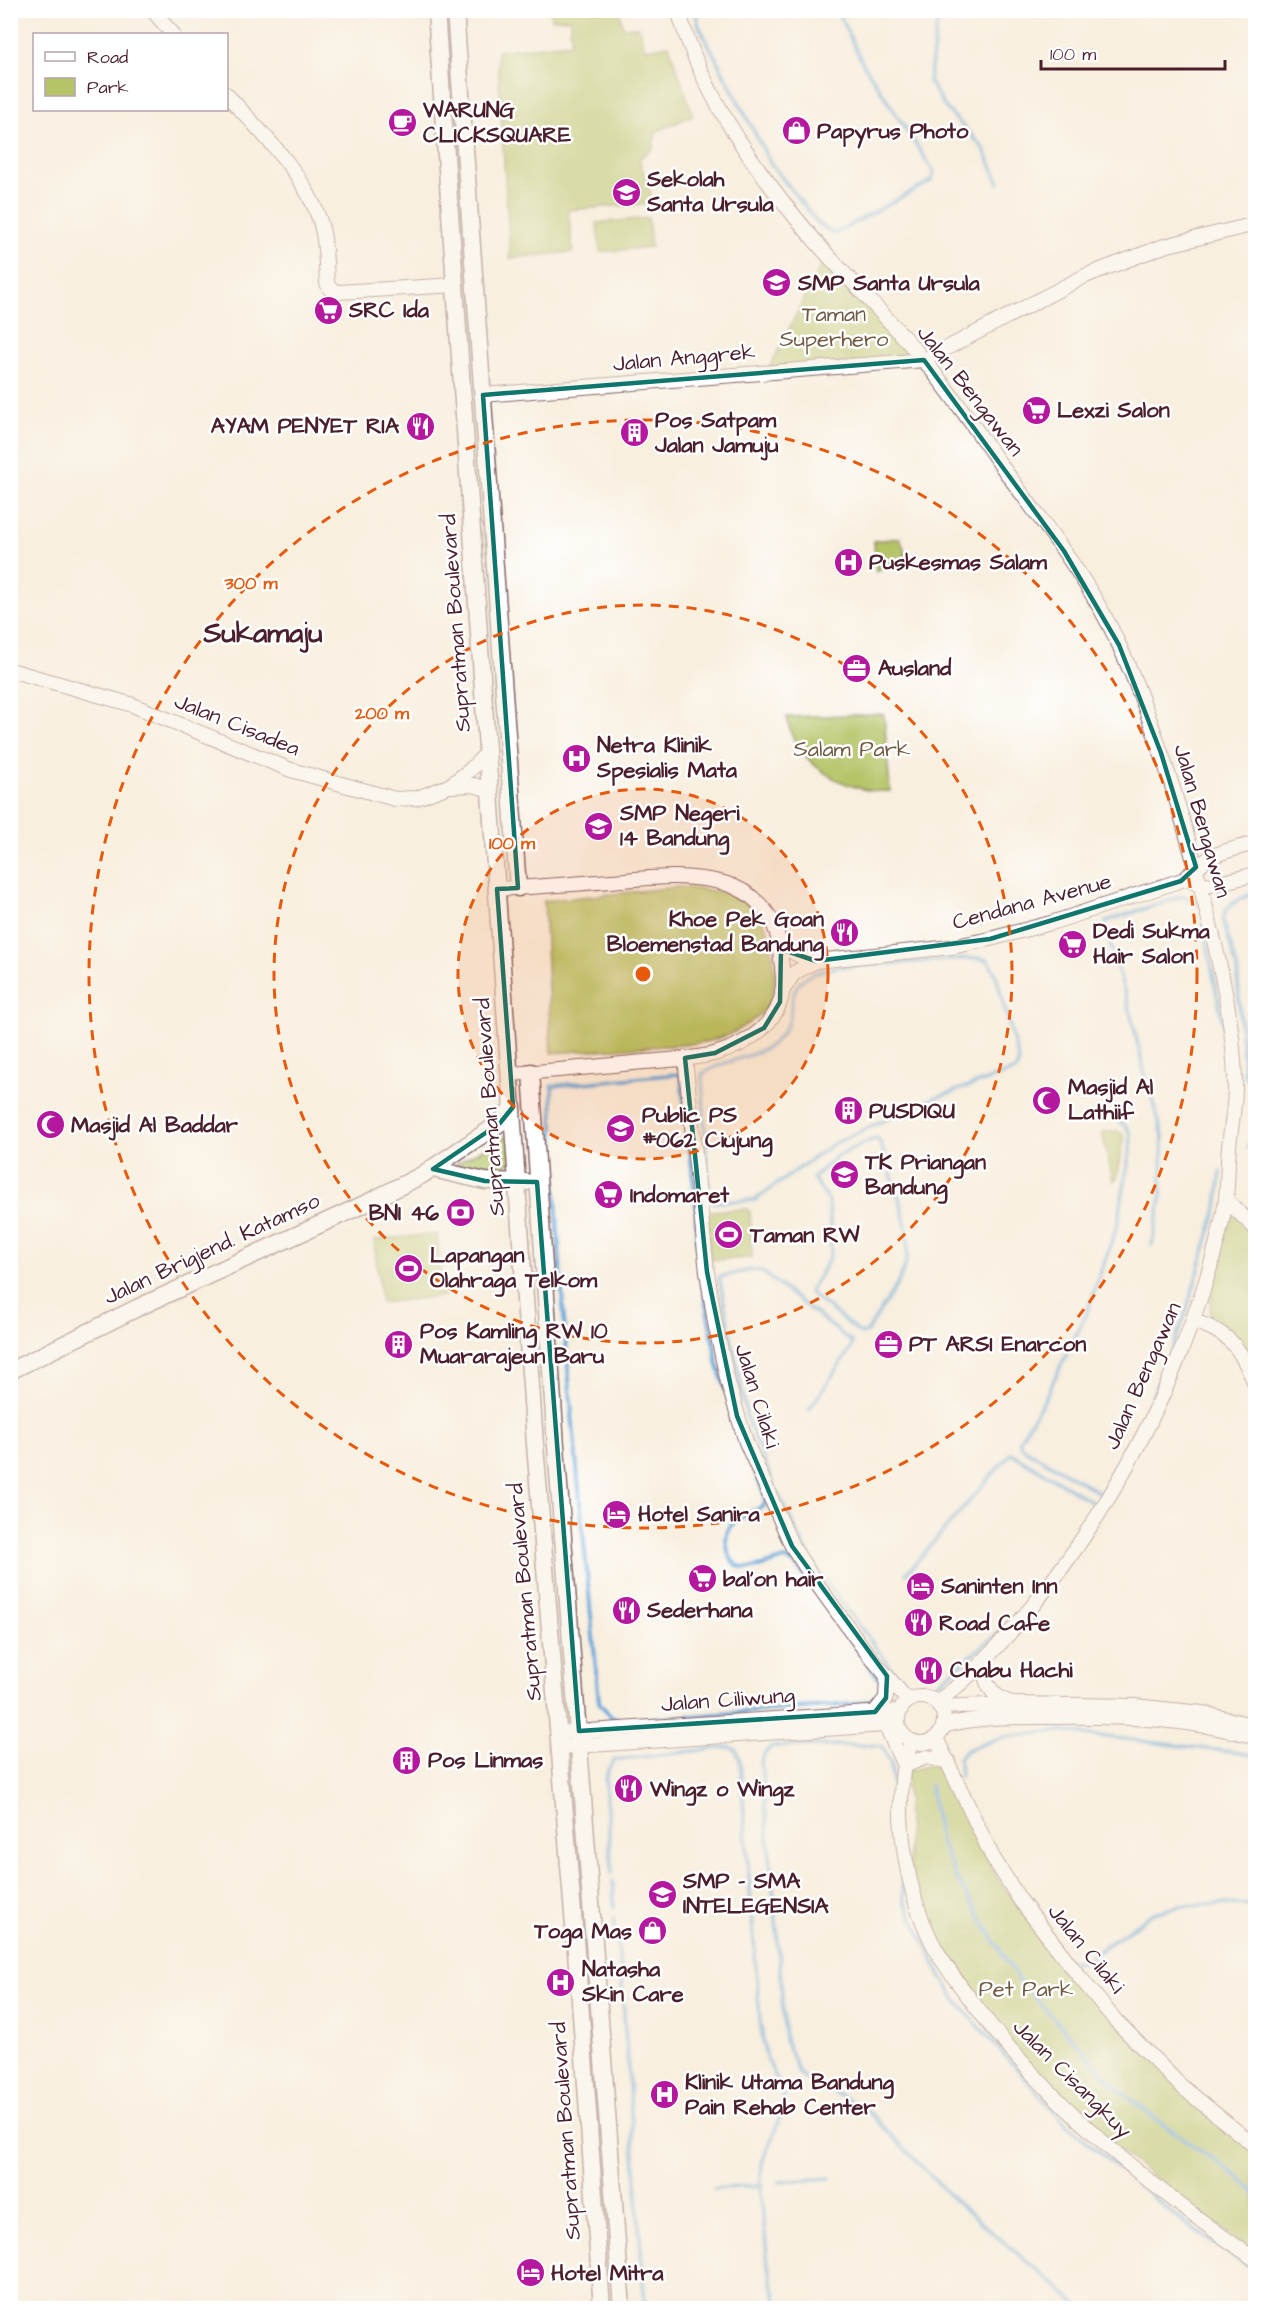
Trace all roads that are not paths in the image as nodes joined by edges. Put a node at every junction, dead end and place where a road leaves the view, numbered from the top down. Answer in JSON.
{"nodes":[{"id":1,"x":152,"y":10,"type":"edge"},
{"id":2,"x":436,"y":10,"type":"edge"},
{"id":3,"x":455,"y":10,"type":"edge"},
{"id":4,"x":678,"y":10,"type":"edge"},
{"id":5,"x":172,"y":33,"type":"edge"},
{"id":6,"x":228,"y":96,"type":"edge"},
{"id":7,"x":1256,"y":224,"type":"edge"},
{"id":8,"x":456,"y":285,"type":"junction"},
{"id":9,"x":924,"y":360,"type":"junction"},
{"id":10,"x":483,"y":395,"type":"junction"},
{"id":11,"x":10,"y":670,"type":"edge"},
{"id":12,"x":487,"y":753,"type":"junction"},
{"id":13,"x":449,"y":786,"type":"junction"},
{"id":14,"x":490,"y":790,"type":"junction"},
{"id":15,"x":1256,"y":843,"type":"edge"},
{"id":16,"x":1196,"y":867,"type":"junction"},
{"id":17,"x":1256,"y":874,"type":"edge"},
{"id":18,"x":1185,"y":879,"type":"junction"},
{"id":19,"x":1200,"y":884,"type":"junction"},
{"id":20,"x":518,"y":888,"type":"junction"},
{"id":21,"x":497,"y":889,"type":"junction"},
{"id":22,"x":778,"y":939,"type":"junction"},
{"id":23,"x":816,"y":961,"type":"junction"},
{"id":24,"x":782,"y":991,"type":"junction"},
{"id":25,"x":685,"y":1058,"type":"junction"},
{"id":26,"x":531,"y":1072,"type":"junction"},
{"id":27,"x":510,"y":1074,"type":"junction"},
{"id":28,"x":513,"y":1107,"type":"junction"},
{"id":29,"x":433,"y":1169,"type":"junction"},
{"id":30,"x":517,"y":1182,"type":"junction"},
{"id":31,"x":537,"y":1182,"type":"junction"},
{"id":32,"x":1226,"y":1200,"type":"junction"},
{"id":33,"x":1256,"y":1229,"type":"edge"},
{"id":34,"x":1193,"y":1321,"type":"junction"},
{"id":35,"x":10,"y":1371,"type":"edge"},
{"id":36,"x":1256,"y":1386,"type":"edge"},
{"id":37,"x":983,"y":1661,"type":"junction"},
{"id":38,"x":887,"y":1676,"type":"junction"},
{"id":39,"x":1012,"y":1704,"type":"junction"},
{"id":40,"x":938,"y":1705,"type":"junction"},
{"id":41,"x":1133,"y":1711,"type":"junction"},
{"id":42,"x":875,"y":1712,"type":"junction"},
{"id":43,"x":898,"y":1716,"type":"junction"},
{"id":44,"x":1256,"y":1726,"type":"edge"},
{"id":45,"x":939,"y":1732,"type":"junction"},
{"id":46,"x":1256,"y":1737,"type":"edge"},
{"id":47,"x":580,"y":1738,"type":"junction"},
{"id":48,"x":559,"y":1740,"type":"junction"},
{"id":49,"x":911,"y":1741,"type":"junction"},
{"id":50,"x":948,"y":1761,"type":"junction"},
{"id":51,"x":904,"y":1766,"type":"junction"},
{"id":52,"x":1256,"y":2147,"type":"edge"},
{"id":53,"x":590,"y":2155,"type":"junction"},
{"id":54,"x":612,"y":2155,"type":"junction"},
{"id":55,"x":1256,"y":2260,"type":"edge"},
{"id":56,"x":602,"y":2308,"type":"edge"},
{"id":57,"x":622,"y":2308,"type":"edge"}],
"edges":[{"from":1,"to":5,"type":"street"},
{"from":2,"to":8,"type":"main road","name":"Supratman Boulevard"},
{"from":3,"to":10,"type":"main road","name":"Supratman Boulevard"},
{"from":4,"to":9,"type":"street","name":"Jalan Bengawan"},
{"from":6,"to":8,"type":"street"},
{"from":7,"to":9,"type":"street","name":"Jalan Anggrek"},
{"from":8,"to":12,"type":"main road","name":"Supratman Boulevard"},
{"from":9,"to":10,"type":"street","name":"Jalan Anggrek"},
{"from":9,"to":16,"type":"street","name":"Jalan Bengawan"},
{"from":10,"to":20,"type":"main road","name":"Supratman Boulevard"},
{"from":11,"to":13,"type":"street","name":"Jalan Cisadea"},
{"from":12,"to":13,"type":"street","name":"Jalan Cisadea"},
{"from":12,"to":14,"type":"main road","name":"Supratman Boulevard"},
{"from":13,"to":14,"type":"street","name":"Jalan Cisadea"},
{"from":14,"to":21,"type":"main road","name":"Supratman Boulevard"},
{"from":15,"to":16,"type":"street","name":"Cendana Avenue"},
{"from":16,"to":18,"type":"street","name":"Cendana Avenue"},
{"from":16,"to":19,"type":"street","name":"Jalan Bengawan"},
{"from":17,"to":19,"type":"street"},
{"from":18,"to":19,"type":"street"},
{"from":18,"to":23,"type":"street","name":"Cendana Avenue"},
{"from":19,"to":32,"type":"street","name":"Jalan Bengawan"},
{"from":20,"to":21,"type":"street"},
{"from":20,"to":22,"type":"street"},
{"from":21,"to":27,"type":"main road","name":"Supratman Boulevard"},
{"from":22,"to":23,"type":"street","name":"Cendana Avenue"},
{"from":22,"to":24,"type":"street"},
{"from":23,"to":24,"type":"street","name":"Cendana Avenue"},
{"from":24,"to":25,"type":"street"},
{"from":25,"to":26,"type":"street"},
{"from":25,"to":38,"type":"street","name":"Jalan Cilaki"},
{"from":26,"to":27,"type":"street"},
{"from":26,"to":31,"type":"main road","name":"Supratman Boulevard"},
{"from":27,"to":28,"type":"main road","name":"Supratman Boulevard"},
{"from":28,"to":29,"type":"main road","name":"Jalan Brigjend. Katamso"},
{"from":28,"to":30,"type":"main road","name":"Supratman Boulevard"},
{"from":29,"to":30,"type":"main road"},
{"from":29,"to":35,"type":"main road","name":"Jalan Brigjend. Katamso"},
{"from":30,"to":31,"type":"main road"},
{"from":30,"to":48,"type":"main road","name":"Supratman Boulevard"},
{"from":31,"to":47,"type":"main road","name":"Supratman Boulevard"},
{"from":32,"to":33,"type":"street"},
{"from":32,"to":34,"type":"street","name":"Jalan Bengawan"},
{"from":34,"to":36,"type":"street"},
{"from":34,"to":37,"type":"street","name":"Jalan Bengawan"},
{"from":37,"to":39,"type":"street"},
{"from":37,"to":40,"type":"street","name":"Jalan Bengawan"},
{"from":38,"to":42,"type":"street"},
{"from":38,"to":43,"type":"street","name":"Jalan Cilaki"},
{"from":39,"to":40,"type":"street"},
{"from":39,"to":41,"type":"street"},
{"from":40,"to":43,"type":"street"},
{"from":40,"to":45,"type":"street"},
{"from":41,"to":44,"type":"street"},
{"from":41,"to":45,"type":"street"},
{"from":41,"to":46,"type":"street"},
{"from":42,"to":43,"type":"street","name":"Jalan Ciliwung"},
{"from":42,"to":47,"type":"street","name":"Jalan Ciliwung"},
{"from":43,"to":47,"type":"street","name":"Jalan Ciliwung"},
{"from":43,"to":49,"type":"street"},
{"from":43,"to":51,"type":"street"},
{"from":45,"to":49,"type":"street"},
{"from":45,"to":50,"type":"street","name":"Jalan Cilaki"},
{"from":47,"to":48,"type":"street","name":"Jalan Ciliwung"},
{"from":47,"to":54,"type":"main road","name":"Supratman Boulevard"},
{"from":48,"to":53,"type":"main road","name":"Supratman Boulevard"},
{"from":49,"to":51,"type":"street","name":"Jalan Cisangkuy"},
{"from":50,"to":51,"type":"street"},
{"from":50,"to":52,"type":"street","name":"Jalan Cilaki"},
{"from":51,"to":55,"type":"street","name":"Jalan Cisangkuy"},
{"from":53,"to":54,"type":"main road"},
{"from":53,"to":56,"type":"main road","name":"Supratman Boulevard"},
{"from":54,"to":57,"type":"main road","name":"Supratman Boulevard"}]}
